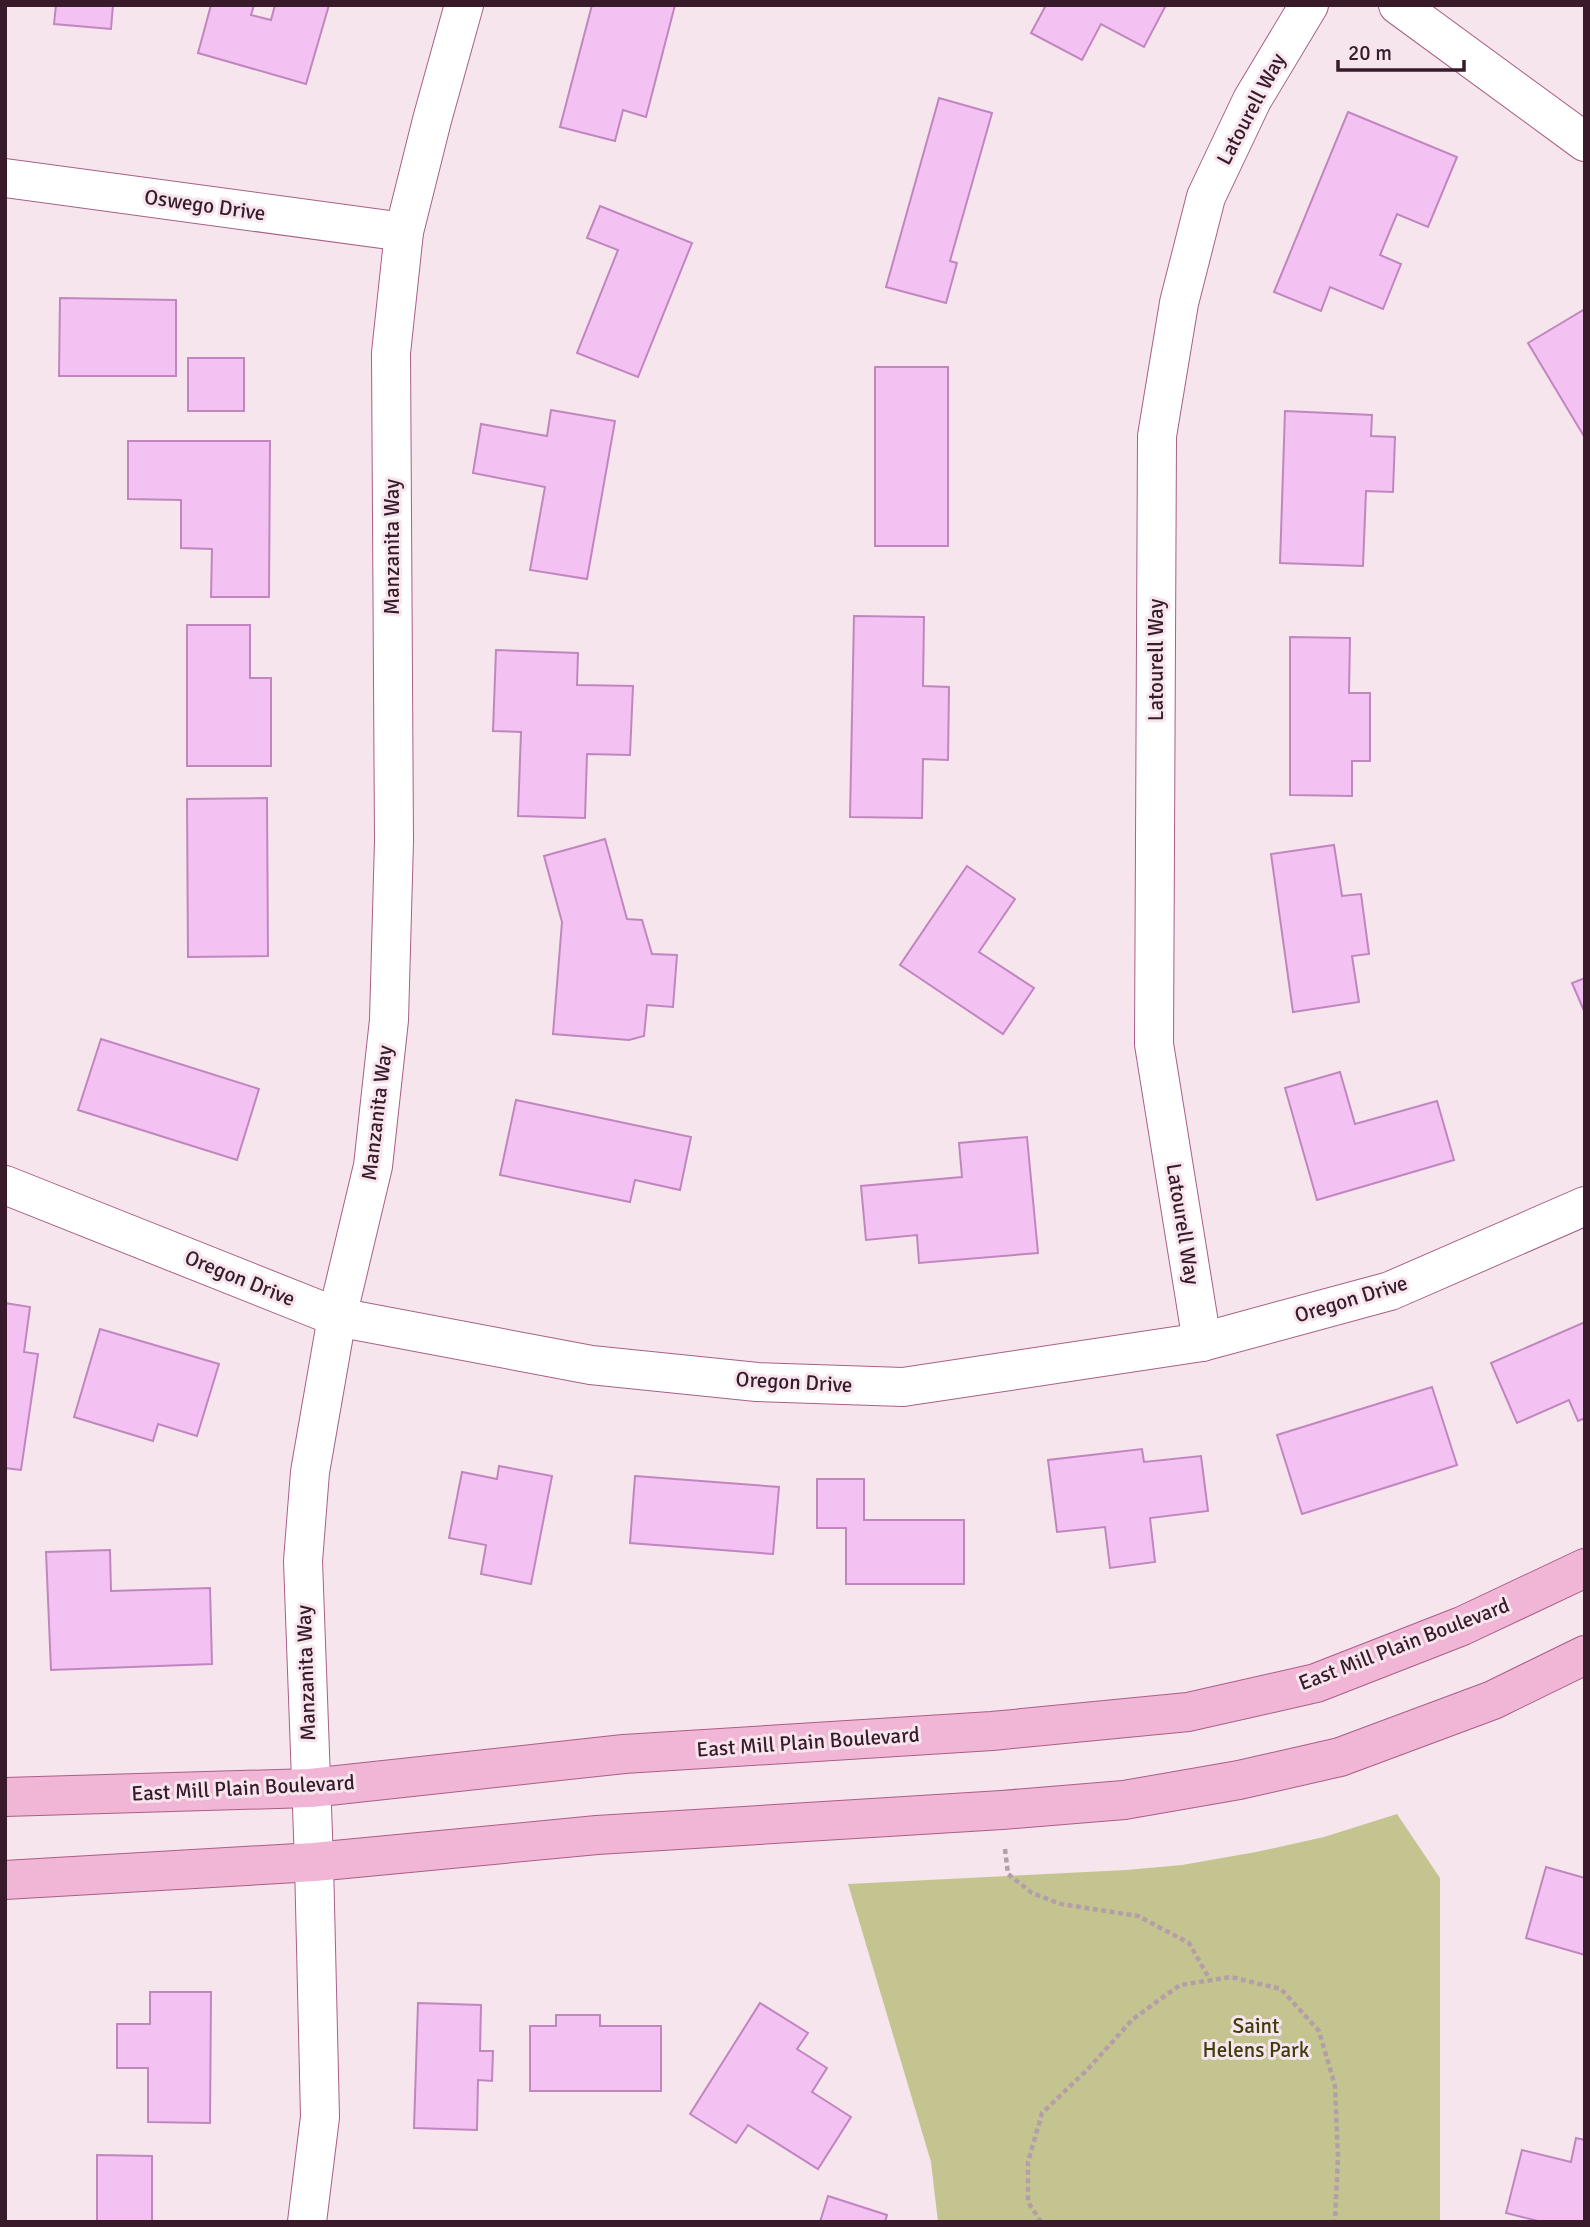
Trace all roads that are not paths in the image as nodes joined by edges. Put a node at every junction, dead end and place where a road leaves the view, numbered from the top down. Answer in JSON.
{"nodes":[{"id":1,"x":464,"y":5,"type":"edge"},
{"id":2,"x":1309,"y":5,"type":"edge"},
{"id":3,"x":1398,"y":5,"type":"edge"},
{"id":4,"x":1585,"y":142,"type":"edge"},
{"id":5,"x":5,"y":178,"type":"edge"},
{"id":6,"x":404,"y":232,"type":"junction"},
{"id":7,"x":5,"y":1185,"type":"edge"},
{"id":8,"x":1585,"y":1206,"type":"edge"},
{"id":9,"x":337,"y":1317,"type":"junction"},
{"id":10,"x":1202,"y":1342,"type":"junction"},
{"id":11,"x":1585,"y":1568,"type":"edge"},
{"id":12,"x":1585,"y":1655,"type":"edge"},
{"id":13,"x":310,"y":1788,"type":"junction"},
{"id":14,"x":5,"y":1797,"type":"edge"},
{"id":15,"x":314,"y":1862,"type":"junction"},
{"id":16,"x":5,"y":1880,"type":"edge"},
{"id":17,"x":307,"y":2222,"type":"edge"}],
"edges":[{"from":1,"to":6,"type":"street","name":"Manzanita Way"},
{"from":2,"to":10,"type":"street","name":"Latourell Way"},
{"from":3,"to":4,"type":"street"},
{"from":5,"to":6,"type":"street","name":"Oswego Drive"},
{"from":6,"to":9,"type":"street","name":"Manzanita Way"},
{"from":7,"to":9,"type":"street","name":"Oregon Drive"},
{"from":8,"to":10,"type":"street","name":"Oregon Drive"},
{"from":9,"to":10,"type":"street","name":"Oregon Drive"},
{"from":9,"to":13,"type":"street","name":"Manzanita Way"},
{"from":11,"to":13,"type":"main road","name":"East Mill Plain Boulevard"},
{"from":12,"to":15,"type":"main road"},
{"from":13,"to":14,"type":"main road","name":"East Mill Plain Boulevard"},
{"from":13,"to":15,"type":"street","name":"Manzanita Way"},
{"from":15,"to":16,"type":"main road"},
{"from":15,"to":17,"type":"street","name":"Manzanita Way"}]}
